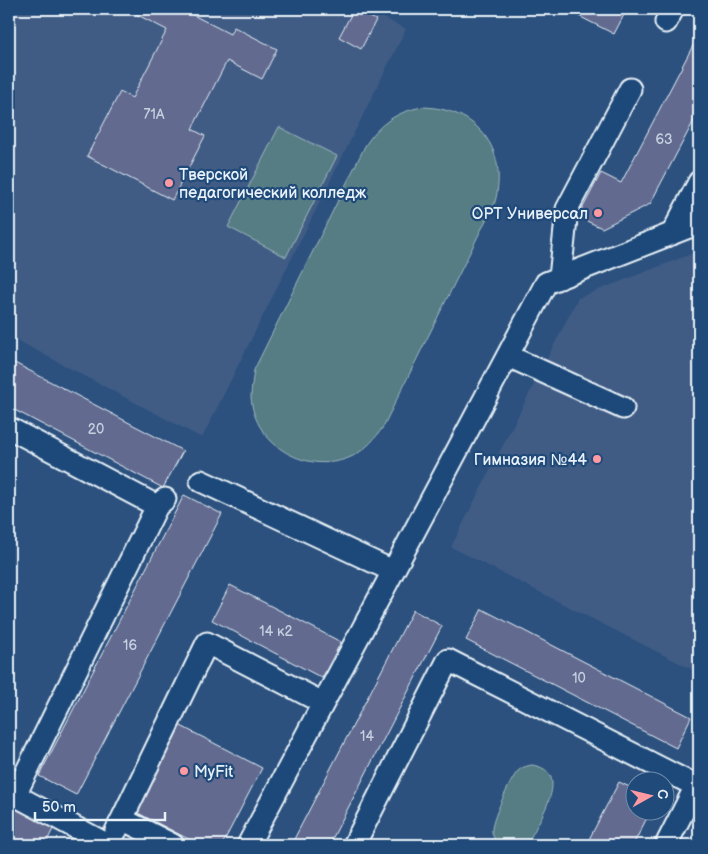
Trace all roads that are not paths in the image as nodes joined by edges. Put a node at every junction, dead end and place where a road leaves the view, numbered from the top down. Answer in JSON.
{"nodes":[{"id":1,"x":630,"y":89,"type":"dead end"},
{"id":2,"x":699,"y":182,"type":"edge"},
{"id":3,"x":699,"y":222,"type":"edge"},
{"id":4,"x":672,"y":234,"type":"junction"},
{"id":5,"x":560,"y":278,"type":"junction"},
{"id":6,"x":508,"y":356,"type":"junction"},
{"id":7,"x":623,"y":408,"type":"dead end"},
{"id":8,"x":9,"y":428,"type":"edge"},
{"id":9,"x":201,"y":481,"type":"dead end"},
{"id":10,"x":393,"y":571,"type":"junction"},
{"id":11,"x":324,"y":703,"type":"junction"},
{"id":12,"x":12,"y":793,"type":"edge"},
{"id":13,"x":122,"y":819,"type":"junction"},
{"id":14,"x":108,"y":845,"type":"edge"},
{"id":15,"x":173,"y":845,"type":"edge"},
{"id":16,"x":248,"y":845,"type":"edge"},
{"id":17,"x":354,"y":845,"type":"edge"},
{"id":18,"x":666,"y":845,"type":"edge"}],
"edges":[{"from":1,"to":5,"type":"street"},
{"from":2,"to":4,"type":"street"},
{"from":3,"to":4,"type":"street"},
{"from":4,"to":5,"type":"street"},
{"from":5,"to":6,"type":"street"},
{"from":6,"to":7,"type":"street"},
{"from":6,"to":10,"type":"street"},
{"from":8,"to":12,"type":"street"},
{"from":9,"to":10,"type":"street"},
{"from":10,"to":11,"type":"street"},
{"from":11,"to":13,"type":"street"},
{"from":11,"to":16,"type":"street"},
{"from":12,"to":14,"type":"street"},
{"from":13,"to":14,"type":"street"},
{"from":13,"to":15,"type":"street"},
{"from":17,"to":18,"type":"street"}]}
